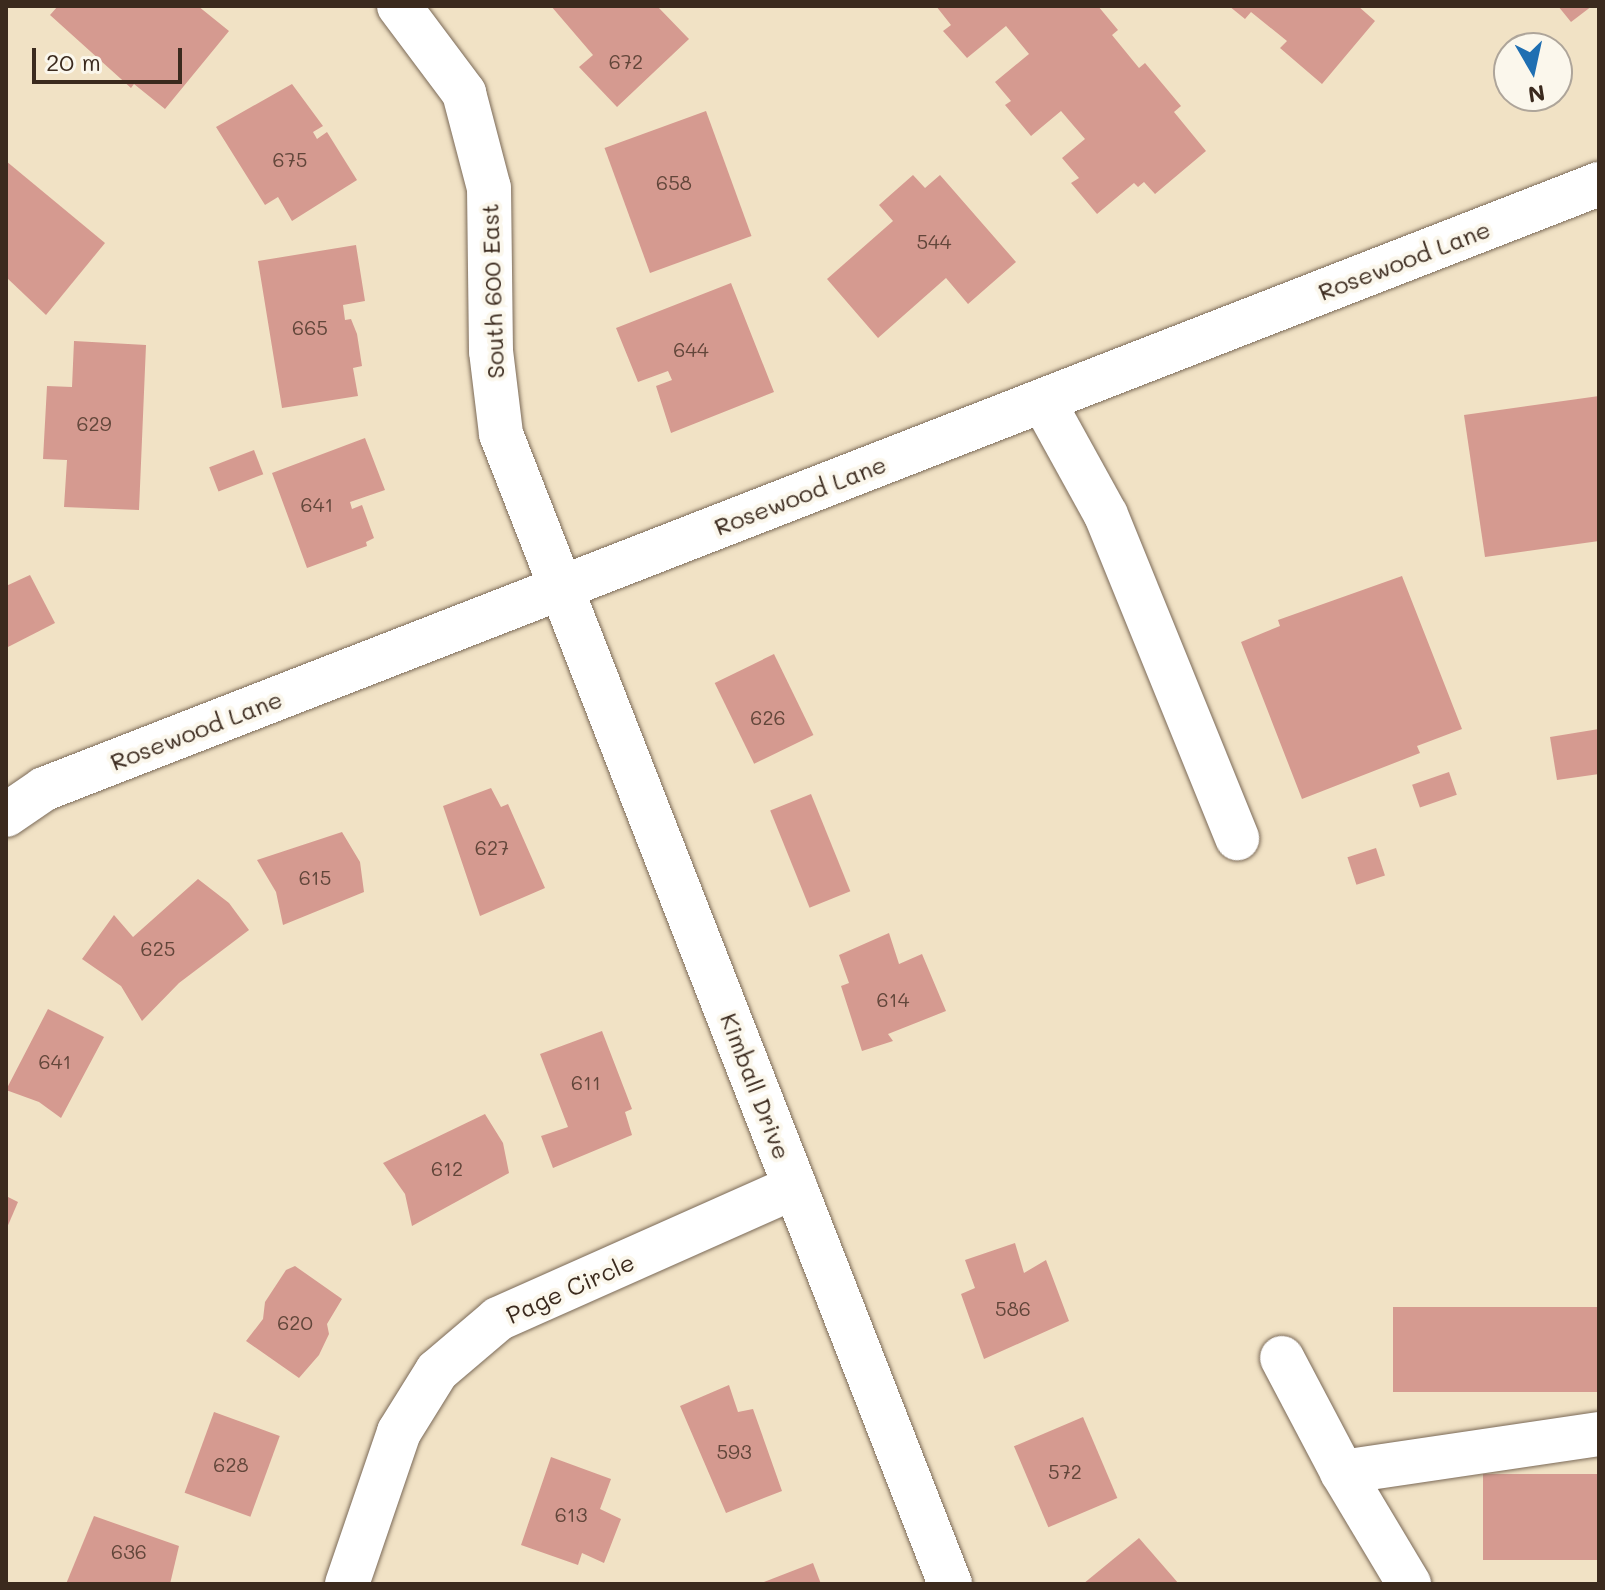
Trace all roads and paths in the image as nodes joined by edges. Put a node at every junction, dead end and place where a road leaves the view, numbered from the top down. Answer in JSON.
{"nodes":[{"id":1,"x":399,"y":6,"type":"edge"},
{"id":2,"x":1599,"y":184,"type":"edge"},
{"id":3,"x":1043,"y":401,"type":"junction"},
{"id":4,"x":561,"y":588,"type":"junction"},
{"id":5,"x":6,"y":815,"type":"edge"},
{"id":6,"x":1237,"y":838,"type":"dead end"},
{"id":7,"x":795,"y":1187,"type":"junction"},
{"id":8,"x":1282,"y":1358,"type":"dead end"},
{"id":9,"x":1599,"y":1434,"type":"edge"},
{"id":10,"x":1342,"y":1472,"type":"junction"},
{"id":11,"x":347,"y":1584,"type":"edge"},
{"id":12,"x":950,"y":1584,"type":"edge"},
{"id":13,"x":1409,"y":1584,"type":"edge"}],
"edges":[{"from":1,"to":4,"type":"street","name":"South 600 East"},
{"from":2,"to":3,"type":"street","name":"Rosewood Lane"},
{"from":3,"to":4,"type":"street","name":"Rosewood Lane"},
{"from":3,"to":6,"type":"street"},
{"from":4,"to":5,"type":"street","name":"Rosewood Lane"},
{"from":4,"to":7,"type":"street","name":"Kimball Drive"},
{"from":7,"to":11,"type":"street","name":"Page Circle"},
{"from":7,"to":12,"type":"street","name":"Kimball Drive"},
{"from":8,"to":10,"type":"street"},
{"from":9,"to":10,"type":"street"},
{"from":10,"to":13,"type":"street"}]}
